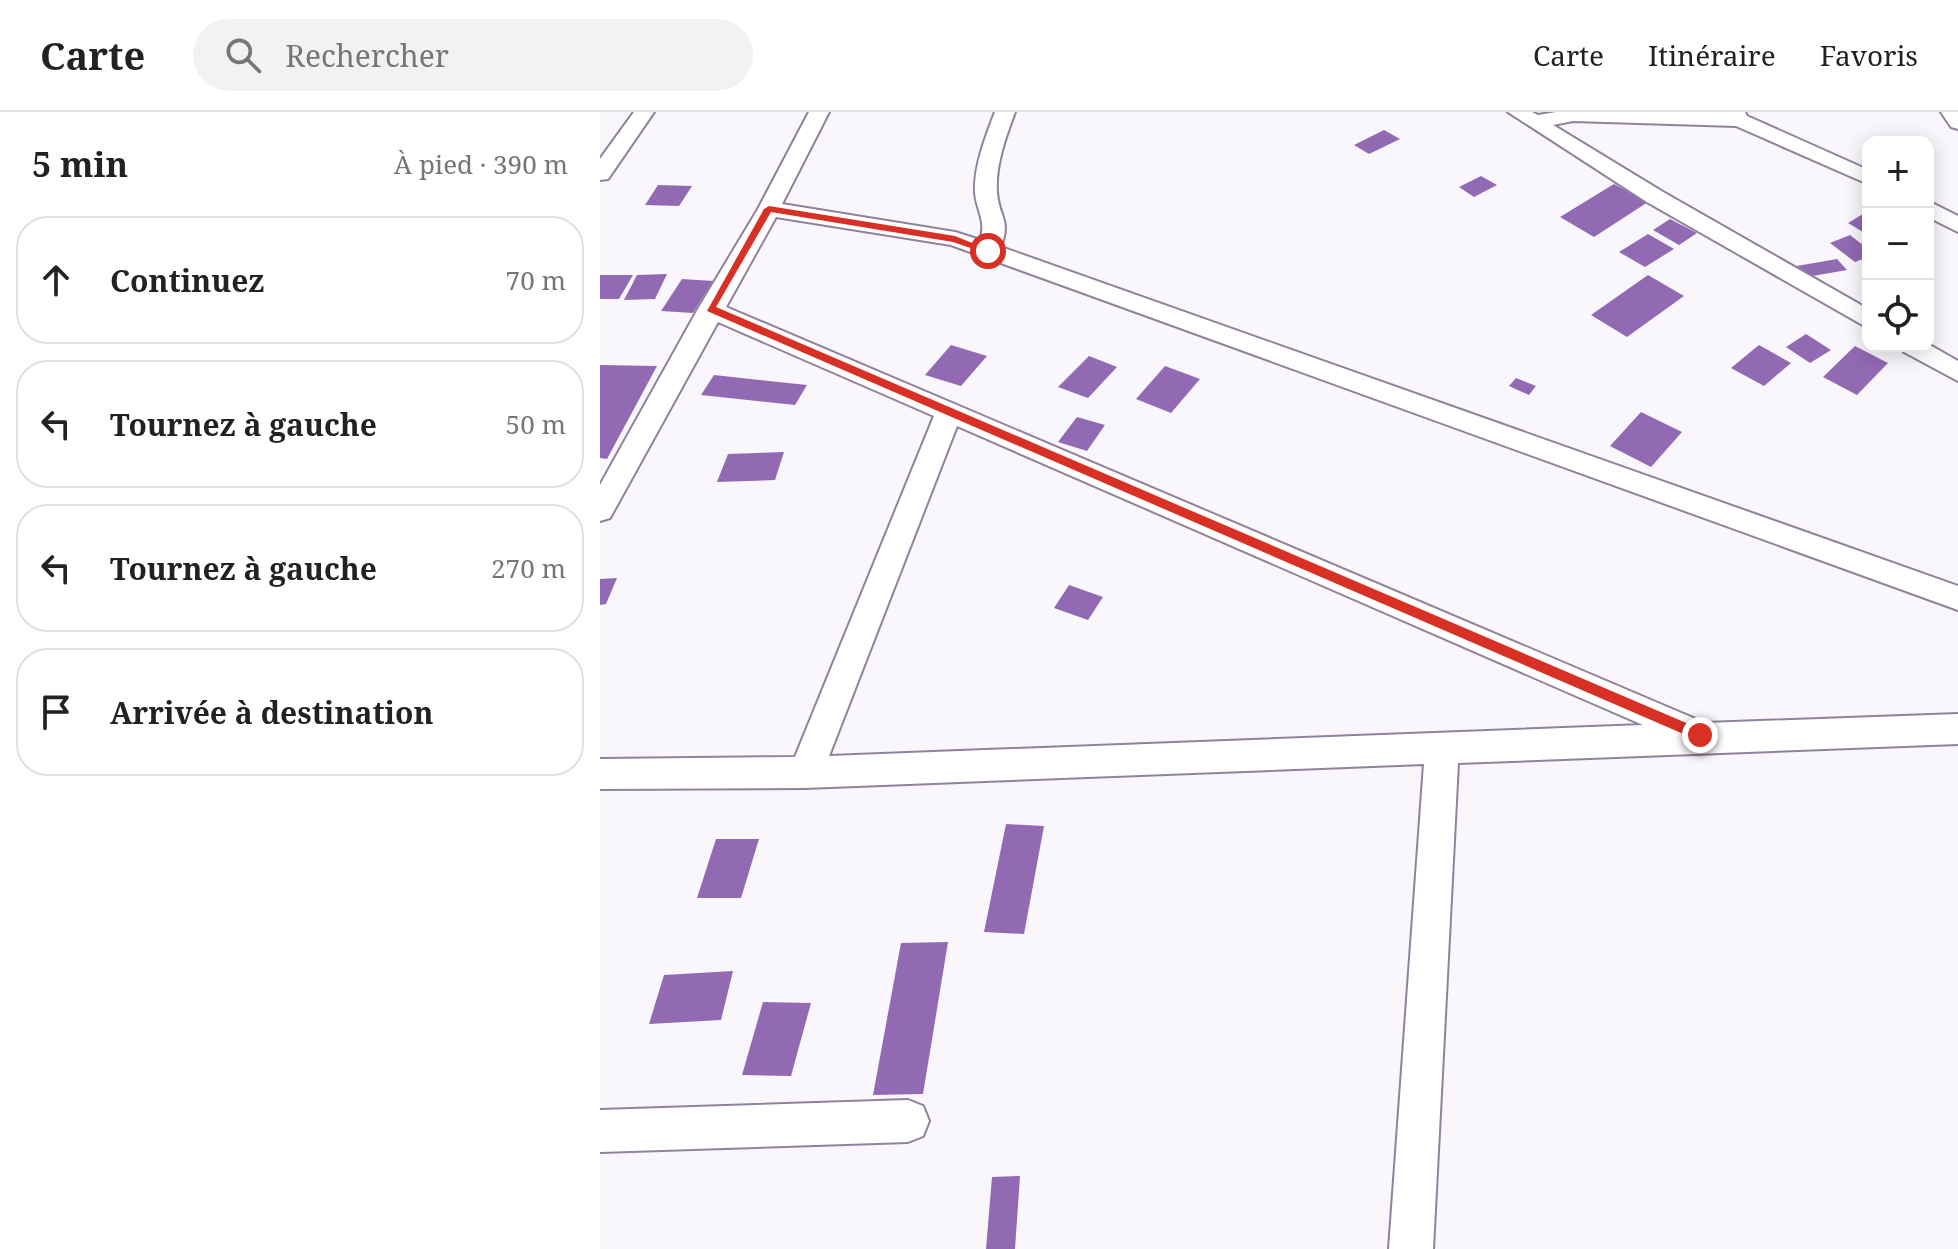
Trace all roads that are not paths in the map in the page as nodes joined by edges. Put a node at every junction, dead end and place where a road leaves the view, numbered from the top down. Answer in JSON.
{"nodes":[{"id":1,"x":644,"y":112,"type":"edge"},
{"id":2,"x":819,"y":112,"type":"edge"},
{"id":3,"x":1005,"y":112,"type":"edge"},
{"id":4,"x":1737,"y":116,"type":"edge"},
{"id":5,"x":1526,"y":117,"type":"edge"},
{"id":6,"x":600,"y":174,"type":"edge"},
{"id":7,"x":1862,"y":175,"type":"edge"},
{"id":8,"x":769,"y":209,"type":"junction"},
{"id":9,"x":1934,"y":211,"type":"edge"},
{"id":10,"x":1958,"y":225,"type":"edge"},
{"id":11,"x":988,"y":251,"type":"junction"},
{"id":12,"x":710,"y":309,"type":"junction"},
{"id":13,"x":1862,"y":317,"type":"edge"},
{"id":14,"x":1923,"y":352,"type":"edge"},
{"id":15,"x":1958,"y":372,"type":"edge"},
{"id":16,"x":949,"y":412,"type":"junction"},
{"id":17,"x":600,"y":510,"type":"edge"},
{"id":18,"x":1958,"y":598,"type":"edge"},
{"id":19,"x":1958,"y":729,"type":"edge"},
{"id":20,"x":1700,"y":735,"type":"junction"},
{"id":21,"x":1442,"y":749,"type":"junction"},
{"id":22,"x":805,"y":773,"type":"junction"},
{"id":23,"x":600,"y":774,"type":"edge"},
{"id":24,"x":908,"y":1121,"type":"dead end"},
{"id":25,"x":600,"y":1131,"type":"edge"},
{"id":26,"x":1411,"y":1249,"type":"edge"}],
"edges":[{"from":1,"to":6,"type":"street"},
{"from":2,"to":8,"type":"street"},
{"from":3,"to":11,"type":"street"},
{"from":4,"to":5,"type":"street"},
{"from":4,"to":7,"type":"street"},
{"from":5,"to":13,"type":"street"},
{"from":8,"to":11,"type":"street"},
{"from":8,"to":12,"type":"street"},
{"from":9,"to":10,"type":"street"},
{"from":11,"to":18,"type":"street"},
{"from":12,"to":16,"type":"street"},
{"from":12,"to":17,"type":"street"},
{"from":14,"to":15,"type":"street"},
{"from":16,"to":20,"type":"street"},
{"from":16,"to":22,"type":"street"},
{"from":19,"to":20,"type":"street"},
{"from":20,"to":21,"type":"street"},
{"from":21,"to":22,"type":"street"},
{"from":21,"to":26,"type":"street"},
{"from":22,"to":23,"type":"street"},
{"from":24,"to":25,"type":"street"}]}
